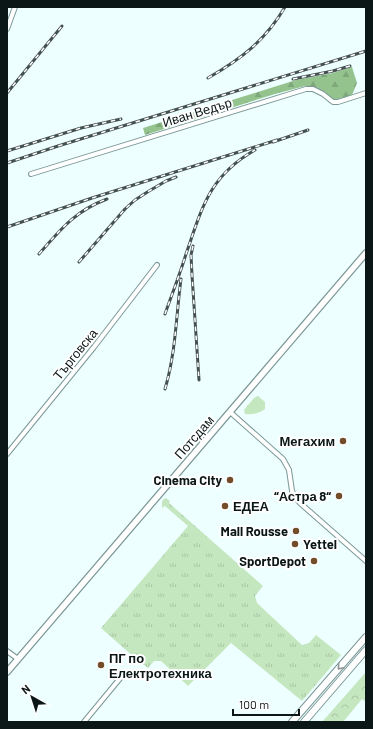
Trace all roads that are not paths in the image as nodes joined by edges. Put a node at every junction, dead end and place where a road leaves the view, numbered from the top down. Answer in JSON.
{"nodes":[{"id":1,"x":15,"y":7,"type":"edge"},
{"id":2,"x":7,"y":29,"type":"edge"},
{"id":3,"x":366,"y":93,"type":"edge"},
{"id":4,"x":31,"y":174,"type":"dead end"},
{"id":5,"x":366,"y":253,"type":"edge"},
{"id":6,"x":157,"y":265,"type":"dead end"},
{"id":7,"x":230,"y":412,"type":"junction"},
{"id":8,"x":7,"y":454,"type":"edge"},
{"id":9,"x":366,"y":561,"type":"edge"},
{"id":10,"x":366,"y":637,"type":"edge"},
{"id":11,"x":366,"y":650,"type":"edge"},
{"id":12,"x":7,"y":651,"type":"edge"},
{"id":13,"x":18,"y":659,"type":"junction"},
{"id":14,"x":7,"y":672,"type":"edge"},
{"id":15,"x":122,"y":676,"type":"dead end"},
{"id":16,"x":84,"y":722,"type":"edge"},
{"id":17,"x":292,"y":722,"type":"edge"},
{"id":18,"x":304,"y":722,"type":"edge"}],
"edges":[{"from":1,"to":2,"type":"street"},
{"from":3,"to":4,"type":"street","name":"Иван Ведър"},
{"from":5,"to":7,"type":"street","name":"Потсдам"},
{"from":6,"to":8,"type":"street","name":"Търговска"},
{"from":7,"to":9,"type":"street"},
{"from":7,"to":13,"type":"street","name":"Потсдам"},
{"from":10,"to":17,"type":"main road","one_way":true},
{"from":11,"to":18,"type":"main road"},
{"from":12,"to":13,"type":"street"},
{"from":13,"to":14,"type":"street","name":"Потсдам"},
{"from":15,"to":16,"type":"street"}]}
